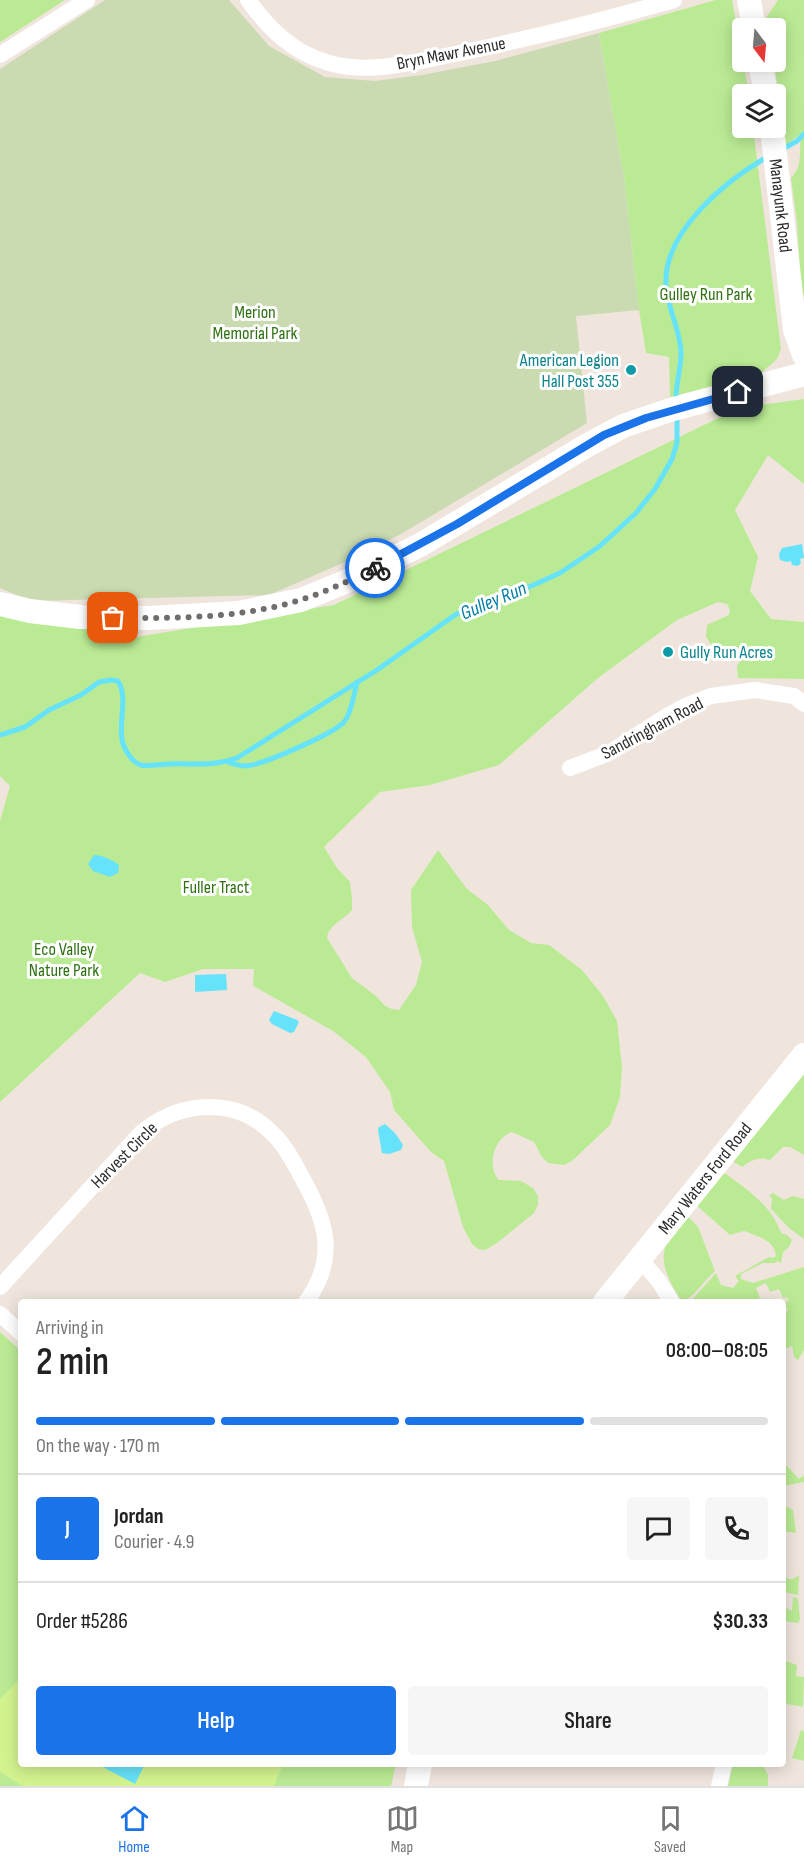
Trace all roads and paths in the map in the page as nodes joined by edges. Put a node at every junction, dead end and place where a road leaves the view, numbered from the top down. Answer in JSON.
{"nodes":[{"id":1,"x":87,"y":0,"type":"edge"},
{"id":2,"x":248,"y":0,"type":"edge"},
{"id":3,"x":674,"y":0,"type":"edge"},
{"id":4,"x":749,"y":0,"type":"edge"},
{"id":5,"x":752,"y":18,"type":"edge"},
{"id":6,"x":0,"y":56,"type":"edge"},
{"id":7,"x":774,"y":144,"type":"edge"},
{"id":8,"x":804,"y":355,"type":"edge"},
{"id":9,"x":804,"y":374,"type":"edge"},
{"id":10,"x":0,"y":604,"type":"edge"},
{"id":11,"x":804,"y":704,"type":"edge"},
{"id":12,"x":570,"y":768,"type":"dead end"},
{"id":13,"x":804,"y":1054,"type":"edge"},
{"id":14,"x":640,"y":1259,"type":"junction"},
{"id":15,"x":0,"y":1287,"type":"edge"},
{"id":16,"x":308,"y":1299,"type":"edge"},
{"id":17,"x":607,"y":1299,"type":"edge"},
{"id":18,"x":670,"y":1299,"type":"edge"},
{"id":19,"x":0,"y":1314,"type":"edge"},
{"id":20,"x":18,"y":1330,"type":"edge"},
{"id":21,"x":419,"y":1767,"type":"edge"},
{"id":22,"x":723,"y":1767,"type":"edge"},
{"id":23,"x":416,"y":1786,"type":"edge"},
{"id":24,"x":719,"y":1786,"type":"edge"}],
"edges":[{"from":1,"to":6,"type":"street"},
{"from":2,"to":3,"type":"street","name":"Bryn Mawr Avenue"},
{"from":4,"to":5,"type":"main road"},
{"from":7,"to":8,"type":"main road","name":"Manayunk Road"},
{"from":9,"to":10,"type":"main road"},
{"from":11,"to":12,"type":"street","name":"Sandringham Road"},
{"from":13,"to":14,"type":"main road","name":"Mary Waters Ford Road"},
{"from":14,"to":17,"type":"main road","name":"Mary Waters Ford Road"},
{"from":14,"to":18,"type":"street"},
{"from":15,"to":16,"type":"street","name":"Harvest Circle"},
{"from":19,"to":20,"type":"street"},
{"from":21,"to":23,"type":"main road"},
{"from":22,"to":24,"type":"street"}]}
